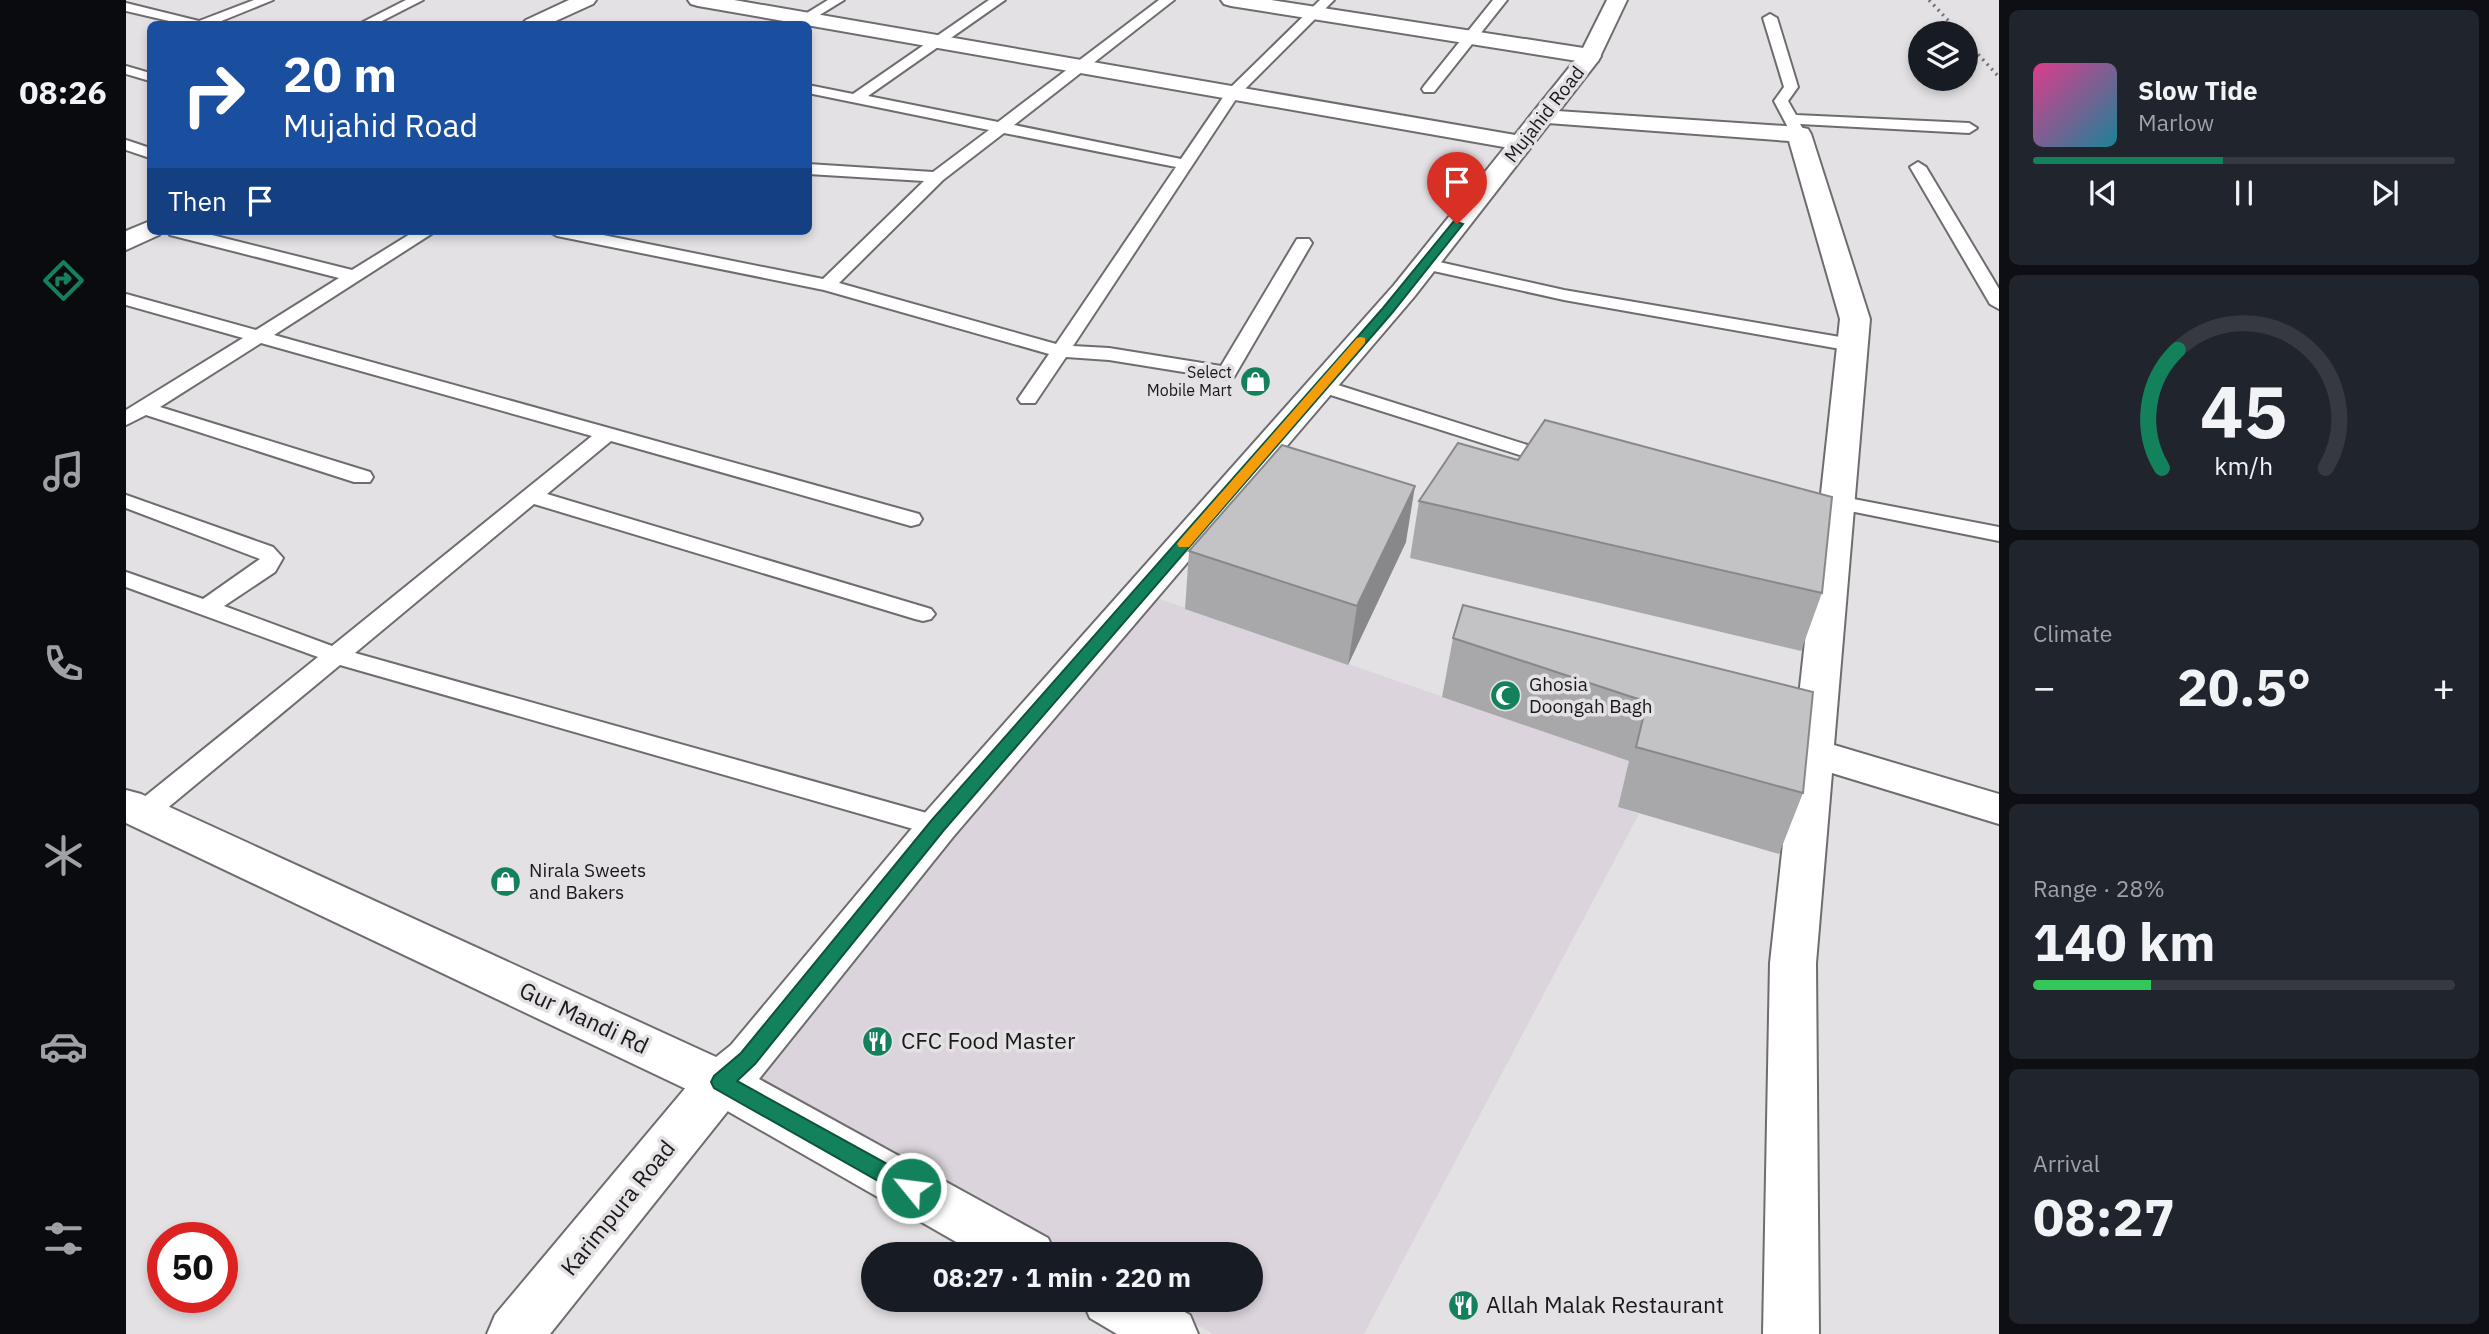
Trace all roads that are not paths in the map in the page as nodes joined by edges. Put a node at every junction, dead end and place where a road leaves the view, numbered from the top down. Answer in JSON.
{"nodes":[{"id":1,"x":267,"y":0,"type":"edge"},
{"id":2,"x":416,"y":0,"type":"edge"},
{"id":3,"x":586,"y":0,"type":"edge"},
{"id":4,"x":698,"y":0,"type":"edge"},
{"id":5,"x":837,"y":0,"type":"edge"},
{"id":6,"x":998,"y":0,"type":"edge"},
{"id":7,"x":1167,"y":0,"type":"edge"},
{"id":8,"x":1231,"y":0,"type":"edge"},
{"id":9,"x":1500,"y":0,"type":"edge"},
{"id":10,"x":1617,"y":0,"type":"edge"},
{"id":11,"x":1321,"y":6,"type":"edge"},
{"id":12,"x":126,"y":7,"type":"edge"},
{"id":13,"x":1770,"y":18,"type":"dead end"},
{"id":14,"x":184,"y":21,"type":"edge"},
{"id":15,"x":211,"y":21,"type":"edge"},
{"id":16,"x":372,"y":21,"type":"edge"},
{"id":17,"x":540,"y":21,"type":"edge"},
{"id":18,"x":801,"y":21,"type":"edge"},
{"id":19,"x":812,"y":23,"type":"edge"},
{"id":20,"x":1472,"y":37,"type":"junction"},
{"id":21,"x":939,"y":41,"type":"junction"},
{"id":22,"x":1590,"y":56,"type":"junction"},
{"id":23,"x":1084,"y":66,"type":"junction"},
{"id":24,"x":126,"y":70,"type":"edge"},
{"id":25,"x":147,"y":77,"type":"edge"},
{"id":26,"x":1429,"y":89,"type":"dead end"},
{"id":27,"x":812,"y":90,"type":"edge"},
{"id":28,"x":1233,"y":93,"type":"junction"},
{"id":29,"x":856,"y":98,"type":"junction"},
{"id":30,"x":1002,"y":126,"type":"junction"},
{"id":31,"x":1795,"y":127,"type":"junction"},
{"id":32,"x":1969,"y":128,"type":"dead end"},
{"id":33,"x":1532,"y":130,"type":"junction"},
{"id":34,"x":126,"y":145,"type":"edge"},
{"id":35,"x":147,"y":152,"type":"edge"},
{"id":36,"x":1185,"y":164,"type":"junction"},
{"id":37,"x":1918,"y":166,"type":"dead end"},
{"id":38,"x":812,"y":169,"type":"edge"},
{"id":39,"x":937,"y":177,"type":"junction"},
{"id":40,"x":192,"y":235,"type":"edge"},
{"id":41,"x":420,"y":235,"type":"edge"},
{"id":42,"x":609,"y":236,"type":"edge"},
{"id":43,"x":1303,"y":243,"type":"dead end"},
{"id":44,"x":1426,"y":264,"type":"junction"},
{"id":45,"x":353,"y":276,"type":"junction"},
{"id":46,"x":827,"y":285,"type":"junction"},
{"id":47,"x":126,"y":299,"type":"edge"},
{"id":48,"x":1999,"y":304,"type":"edge"},
{"id":49,"x":255,"y":337,"type":"junction"},
{"id":50,"x":1852,"y":345,"type":"junction"},
{"id":51,"x":1060,"y":351,"type":"junction"},
{"id":52,"x":1322,"y":386,"type":"junction"},
{"id":53,"x":1028,"y":399,"type":"dead end"},
{"id":54,"x":144,"y":408,"type":"junction"},
{"id":55,"x":126,"y":419,"type":"edge"},
{"id":56,"x":607,"y":434,"type":"junction"},
{"id":57,"x":1575,"y":466,"type":"edge"},
{"id":58,"x":362,"y":477,"type":"dead end"},
{"id":59,"x":533,"y":497,"type":"junction"},
{"id":60,"x":126,"y":500,"type":"edge"},
{"id":61,"x":911,"y":519,"type":"dead end"},
{"id":62,"x":1827,"y":520,"type":"junction"},
{"id":63,"x":1999,"y":534,"type":"edge"},
{"id":64,"x":126,"y":579,"type":"edge"},
{"id":65,"x":206,"y":608,"type":"junction"},
{"id":66,"x":923,"y":614,"type":"dead end"},
{"id":67,"x":335,"y":655,"type":"junction"},
{"id":68,"x":1814,"y":753,"type":"junction"},
{"id":69,"x":1999,"y":809,"type":"edge"},
{"id":70,"x":132,"y":815,"type":"edge"},
{"id":71,"x":938,"y":826,"type":"junction"},
{"id":72,"x":721,"y":1082,"type":"junction"},
{"id":73,"x":1006,"y":1242,"type":"edge"},
{"id":74,"x":1131,"y":1312,"type":"edge"},
{"id":75,"x":515,"y":1334,"type":"edge"},
{"id":76,"x":1170,"y":1334,"type":"edge"},
{"id":77,"x":1791,"y":1334,"type":"edge"}],
"edges":[{"from":1,"to":15,"type":"lane"},
{"from":2,"to":16,"type":"lane"},
{"from":3,"to":17,"type":"street"},
{"from":4,"to":18,"type":"street"},
{"from":5,"to":18,"type":"lane"},
{"from":6,"to":21,"type":"lane"},
{"from":7,"to":23,"type":"lane"},
{"from":8,"to":11,"type":"street"},
{"from":9,"to":20,"type":"lane"},
{"from":10,"to":22,"type":"street","name":"Mujahid Road"},
{"from":11,"to":20,"type":"street"},
{"from":11,"to":28,"type":"lane"},
{"from":12,"to":14,"type":"lane"},
{"from":13,"to":31,"type":"lane"},
{"from":19,"to":21,"type":"street"},
{"from":20,"to":22,"type":"street"},
{"from":20,"to":26,"type":"lane"},
{"from":21,"to":23,"type":"street"},
{"from":21,"to":29,"type":"lane"},
{"from":22,"to":33,"type":"street","name":"Mujahid Road"},
{"from":23,"to":28,"type":"street"},
{"from":23,"to":30,"type":"lane"},
{"from":24,"to":25,"type":"lane"},
{"from":27,"to":29,"type":"lane"},
{"from":28,"to":33,"type":"street"},
{"from":28,"to":36,"type":"lane"},
{"from":29,"to":30,"type":"lane"},
{"from":30,"to":36,"type":"lane"},
{"from":30,"to":39,"type":"lane"},
{"from":31,"to":32,"type":"lane"},
{"from":31,"to":33,"type":"street"},
{"from":31,"to":50,"type":"street"},
{"from":33,"to":44,"type":"street","name":"Mujahid Road"},
{"from":34,"to":35,"type":"lane"},
{"from":36,"to":51,"type":"lane"},
{"from":37,"to":48,"type":"lane"},
{"from":38,"to":39,"type":"lane"},
{"from":39,"to":46,"type":"lane"},
{"from":40,"to":45,"type":"lane"},
{"from":41,"to":45,"type":"lane"},
{"from":42,"to":46,"type":"lane"},
{"from":43,"to":51,"type":"lane"},
{"from":44,"to":50,"type":"lane"},
{"from":44,"to":52,"type":"street","name":"Mujahid Road"},
{"from":45,"to":49,"type":"lane"},
{"from":46,"to":51,"type":"lane"},
{"from":47,"to":49,"type":"lane"},
{"from":49,"to":54,"type":"lane"},
{"from":49,"to":56,"type":"lane"},
{"from":50,"to":62,"type":"street"},
{"from":51,"to":53,"type":"lane"},
{"from":52,"to":57,"type":"lane"},
{"from":52,"to":71,"type":"street","name":"Mujahid Road"},
{"from":54,"to":55,"type":"lane"},
{"from":54,"to":58,"type":"lane"},
{"from":56,"to":59,"type":"lane"},
{"from":56,"to":61,"type":"lane"},
{"from":59,"to":66,"type":"lane"},
{"from":59,"to":67,"type":"lane"},
{"from":60,"to":65,"type":"lane"},
{"from":62,"to":63,"type":"lane"},
{"from":62,"to":68,"type":"street"},
{"from":64,"to":65,"type":"lane"},
{"from":65,"to":67,"type":"lane"},
{"from":67,"to":70,"type":"lane"},
{"from":67,"to":71,"type":"lane"},
{"from":68,"to":69,"type":"street"},
{"from":68,"to":77,"type":"street"},
{"from":70,"to":72,"type":"street","name":"Gur Mandi Rd"},
{"from":71,"to":72,"type":"street","name":"Mujahid Road"},
{"from":72,"to":73,"type":"street","name":"Gur Mandi Rd"},
{"from":72,"to":75,"type":"street","name":"Karimpura Road"},
{"from":74,"to":76,"type":"street"}]}
